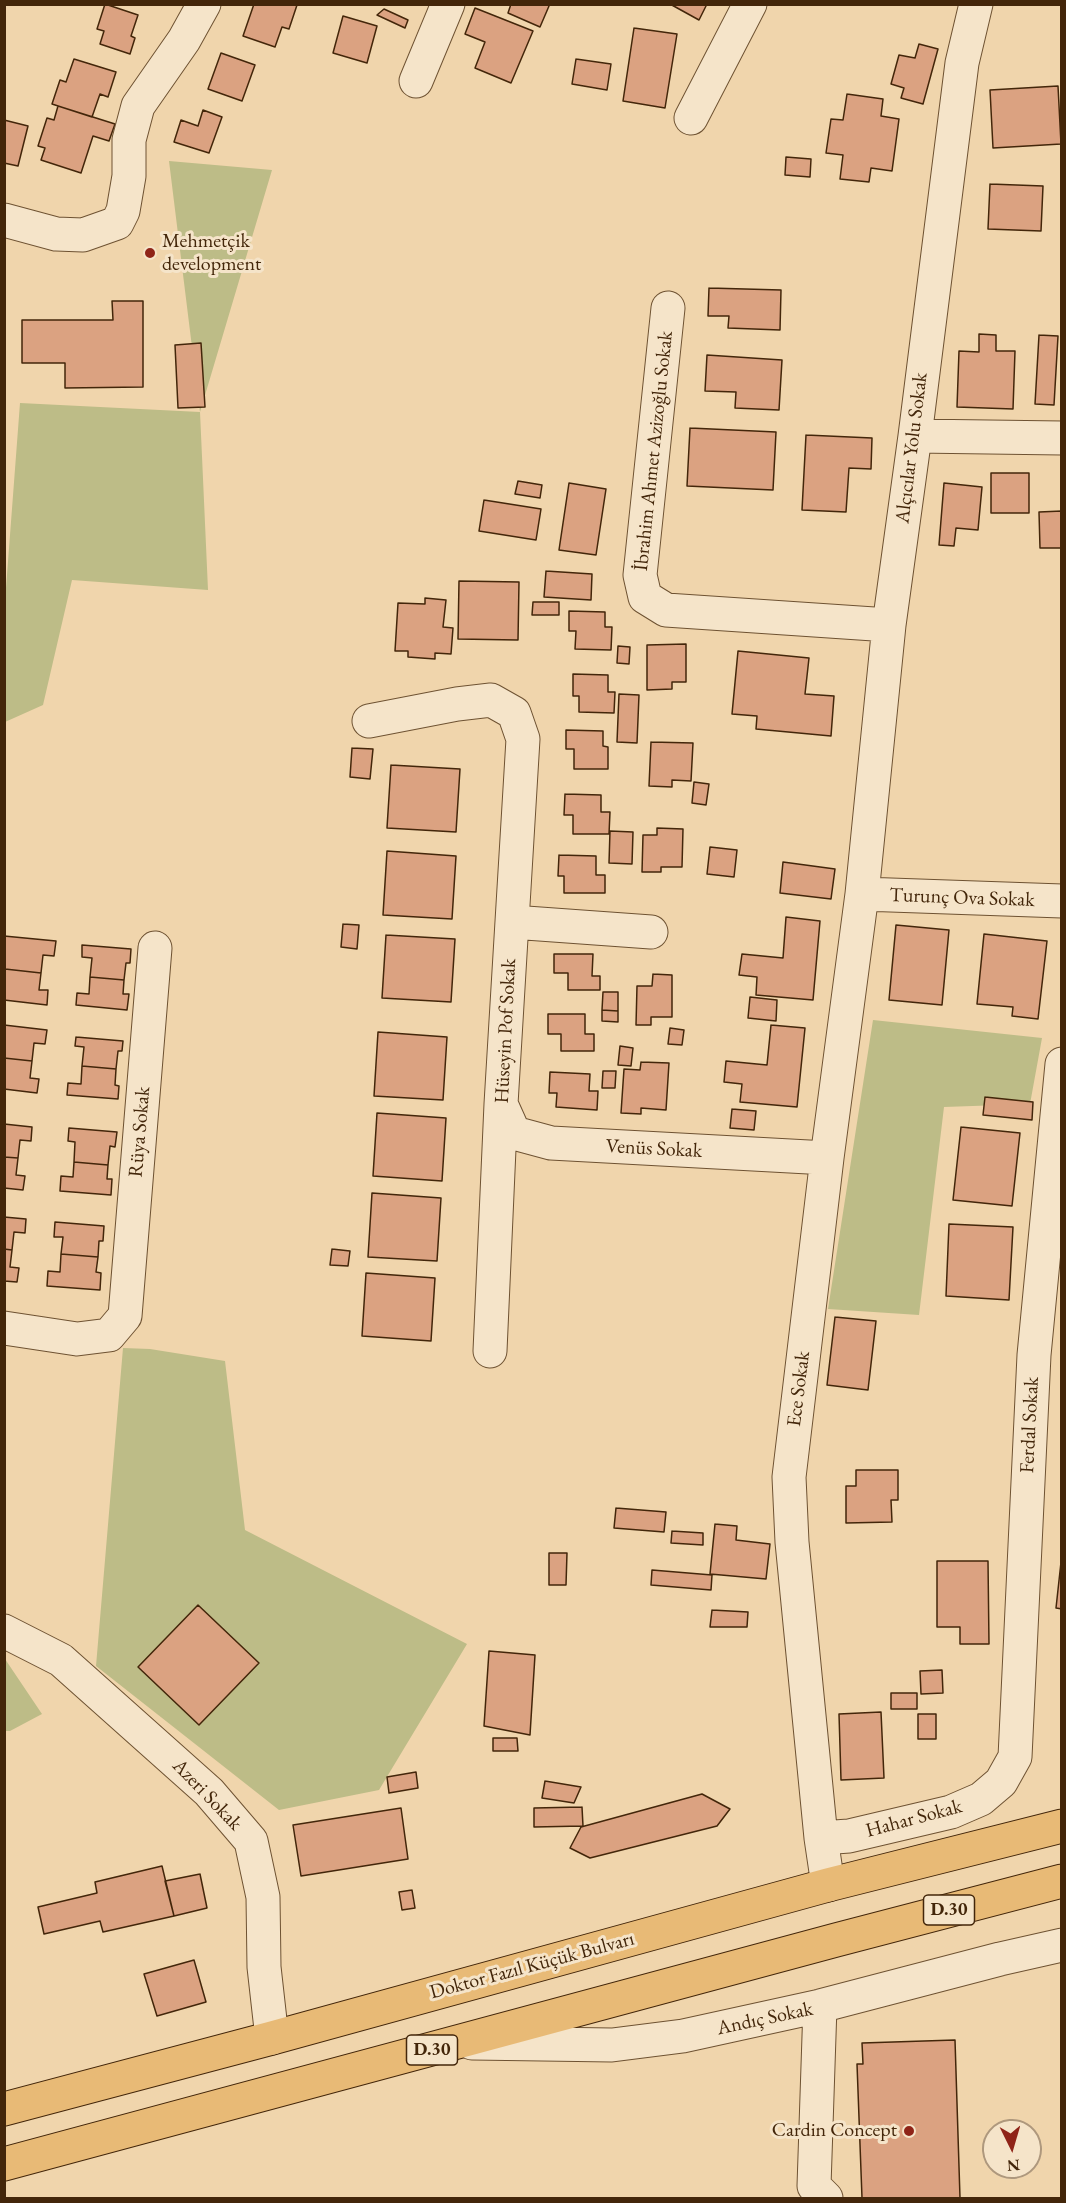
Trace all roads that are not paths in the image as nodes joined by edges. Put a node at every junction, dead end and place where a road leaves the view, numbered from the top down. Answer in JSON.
{"nodes":[{"id":1,"x":204,"y":4,"type":"edge"},
{"id":2,"x":448,"y":4,"type":"edge"},
{"id":3,"x":750,"y":4,"type":"edge"},
{"id":4,"x":976,"y":4,"type":"edge"},
{"id":5,"x":416,"y":81,"type":"dead end"},
{"id":6,"x":691,"y":118,"type":"dead end"},
{"id":7,"x":4,"y":220,"type":"edge"},
{"id":8,"x":668,"y":308,"type":"dead end"},
{"id":9,"x":915,"y":436,"type":"junction"},
{"id":10,"x":1062,"y":438,"type":"edge"},
{"id":11,"x":889,"y":625,"type":"junction"},
{"id":12,"x":369,"y":721,"type":"dead end"},
{"id":13,"x":862,"y":894,"type":"junction"},
{"id":14,"x":1062,"y":901,"type":"edge"},
{"id":15,"x":512,"y":922,"type":"junction"},
{"id":16,"x":651,"y":932,"type":"dead end"},
{"id":17,"x":155,"y":948,"type":"dead end"},
{"id":18,"x":1062,"y":1064,"type":"edge"},
{"id":19,"x":501,"y":1104,"type":"junction"},
{"id":20,"x":1058,"y":1144,"type":"edge"},
{"id":21,"x":827,"y":1158,"type":"junction"},
{"id":22,"x":4,"y":1328,"type":"edge"},
{"id":23,"x":490,"y":1351,"type":"dead end"},
{"id":24,"x":4,"y":1631,"type":"edge"},
{"id":25,"x":1001,"y":1782,"type":"joint"},
{"id":26,"x":1062,"y":1826,"type":"edge"},
{"id":27,"x":821,"y":1838,"type":"junction"},
{"id":28,"x":1062,"y":1881,"type":"edge"},
{"id":29,"x":828,"y":1885,"type":"junction"},
{"id":30,"x":1062,"y":1945,"type":"edge"},
{"id":31,"x":820,"y":2006,"type":"junction"},
{"id":32,"x":272,"y":2038,"type":"junction"},
{"id":33,"x":461,"y":2042,"type":"junction"},
{"id":34,"x":4,"y":2109,"type":"edge"},
{"id":35,"x":4,"y":2164,"type":"edge"},
{"id":36,"x":826,"y":2199,"type":"edge"}],
"edges":[{"from":1,"to":7,"type":"street"},
{"from":2,"to":5,"type":"street"},
{"from":3,"to":6,"type":"street"},
{"from":4,"to":9,"type":"street","name":"Alçıcılar Yolu Sokak"},
{"from":8,"to":11,"type":"street","name":"İbrahim Ahmet Azizoğlu Sokak"},
{"from":9,"to":10,"type":"street"},
{"from":9,"to":11,"type":"street","name":"Alçıcılar Yolu Sokak"},
{"from":11,"to":13,"type":"street","name":"Alçıcılar Yolu Sokak"},
{"from":12,"to":15,"type":"street","name":"Hüseyin Pof Sokak"},
{"from":13,"to":14,"type":"street","name":"Turunç Ova Sokak"},
{"from":13,"to":21,"type":"street","name":"Ece Sokak"},
{"from":15,"to":16,"type":"street"},
{"from":15,"to":19,"type":"street","name":"Hüseyin Pof Sokak"},
{"from":17,"to":22,"type":"street","name":"Rüya Sokak"},
{"from":18,"to":20,"type":"street","name":"Ferdal Sokak"},
{"from":19,"to":21,"type":"street","name":"Venüs Sokak"},
{"from":19,"to":23,"type":"street","name":"Hüseyin Pof Sokak"},
{"from":20,"to":25,"type":"street","name":"Ferdal Sokak"},
{"from":21,"to":27,"type":"street","name":"Ece Sokak"},
{"from":24,"to":32,"type":"street","name":"Azeri Sokak"},
{"from":25,"to":27,"type":"street","name":"Hahar Sokak"},
{"from":26,"to":29,"type":"highway","name":"Doktor Fazıl Küçük Bulvarı"},
{"from":27,"to":29,"type":"street","name":"Ece Sokak"},
{"from":28,"to":33,"type":"highway","number":"D.30"},
{"from":29,"to":32,"type":"highway","name":"Doktor Fazıl Küçük Bulvarı"},
{"from":30,"to":31,"type":"street","name":"Andıç Sokak"},
{"from":31,"to":33,"type":"street","name":"Andıç Sokak"},
{"from":31,"to":36,"type":"street"},
{"from":32,"to":34,"type":"highway","name":"Doktor Fazıl Küçük Bulvarı"},
{"from":33,"to":35,"type":"highway","number":"D.30"}]}
